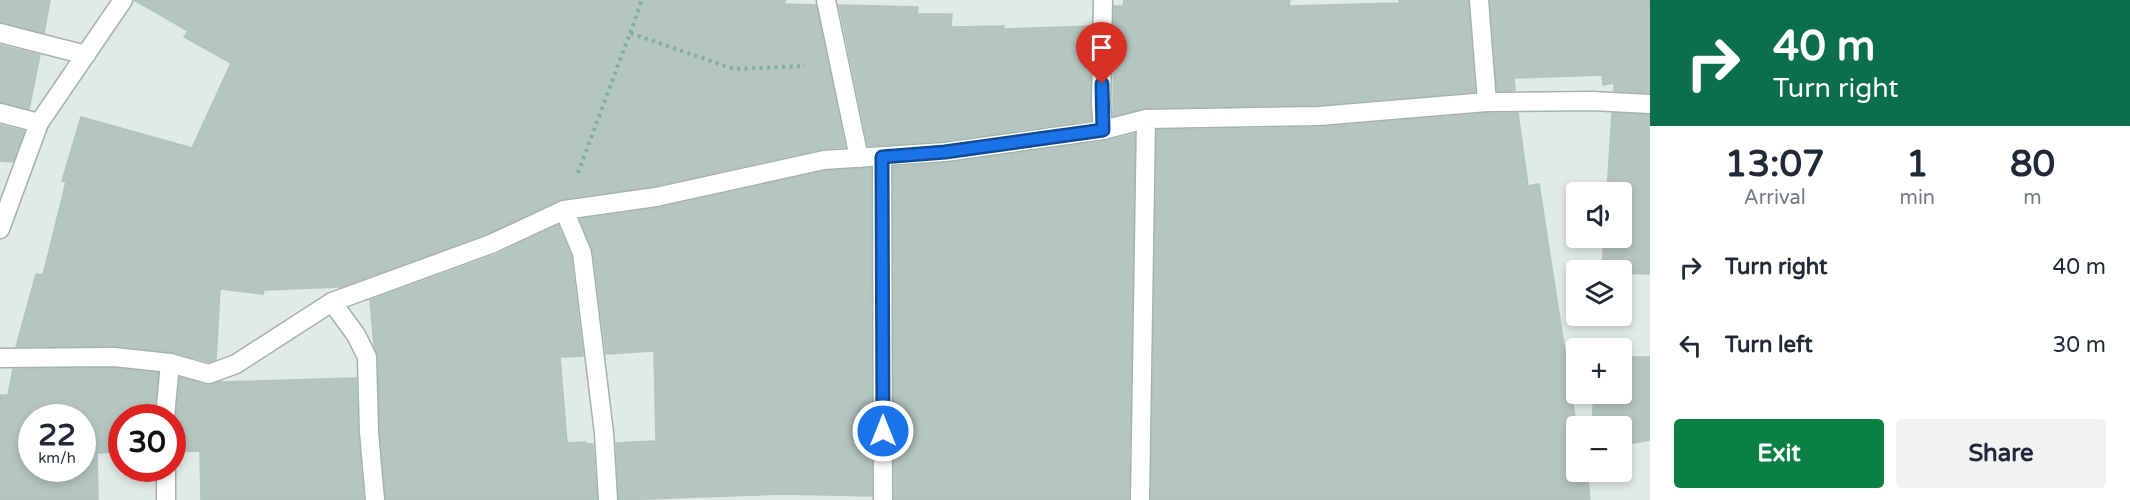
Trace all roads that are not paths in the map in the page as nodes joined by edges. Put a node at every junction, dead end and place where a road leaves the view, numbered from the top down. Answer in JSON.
{"nodes":[{"id":1,"x":123,"y":0,"type":"edge"},
{"id":2,"x":826,"y":0,"type":"edge"},
{"id":3,"x":1103,"y":0,"type":"edge"},
{"id":4,"x":1479,"y":0,"type":"edge"},
{"id":5,"x":0,"y":33,"type":"edge"},
{"id":6,"x":86,"y":55,"type":"junction"},
{"id":7,"x":1487,"y":102,"type":"junction"},
{"id":8,"x":1650,"y":104,"type":"edge"},
{"id":9,"x":0,"y":113,"type":"edge"},
{"id":10,"x":1146,"y":119,"type":"junction"},
{"id":11,"x":39,"y":123,"type":"junction"},
{"id":12,"x":1103,"y":130,"type":"junction"},
{"id":13,"x":882,"y":157,"type":"junction"},
{"id":14,"x":859,"y":158,"type":"junction"},
{"id":15,"x":564,"y":210,"type":"junction"},
{"id":16,"x":0,"y":229,"type":"edge"},
{"id":17,"x":332,"y":302,"type":"junction"},
{"id":18,"x":0,"y":358,"type":"edge"},
{"id":19,"x":170,"y":363,"type":"junction"},
{"id":20,"x":166,"y":404,"type":"edge"},
{"id":21,"x":166,"y":482,"type":"edge"},
{"id":22,"x":166,"y":500,"type":"edge"},
{"id":23,"x":375,"y":500,"type":"edge"},
{"id":24,"x":608,"y":500,"type":"edge"},
{"id":25,"x":883,"y":500,"type":"edge"},
{"id":26,"x":1140,"y":500,"type":"edge"}],
"edges":[{"from":1,"to":6,"type":"street"},
{"from":2,"to":14,"type":"street"},
{"from":3,"to":12,"type":"street"},
{"from":4,"to":7,"type":"street"},
{"from":5,"to":6,"type":"street"},
{"from":6,"to":11,"type":"street"},
{"from":7,"to":8,"type":"street"},
{"from":7,"to":10,"type":"street"},
{"from":9,"to":11,"type":"street"},
{"from":10,"to":12,"type":"street"},
{"from":10,"to":26,"type":"street"},
{"from":11,"to":16,"type":"street"},
{"from":12,"to":13,"type":"street"},
{"from":13,"to":14,"type":"street"},
{"from":13,"to":25,"type":"street"},
{"from":14,"to":15,"type":"street"},
{"from":15,"to":17,"type":"street"},
{"from":15,"to":24,"type":"street"},
{"from":17,"to":19,"type":"street"},
{"from":17,"to":23,"type":"street"},
{"from":18,"to":19,"type":"street"},
{"from":19,"to":20,"type":"street"},
{"from":21,"to":22,"type":"street"}]}
